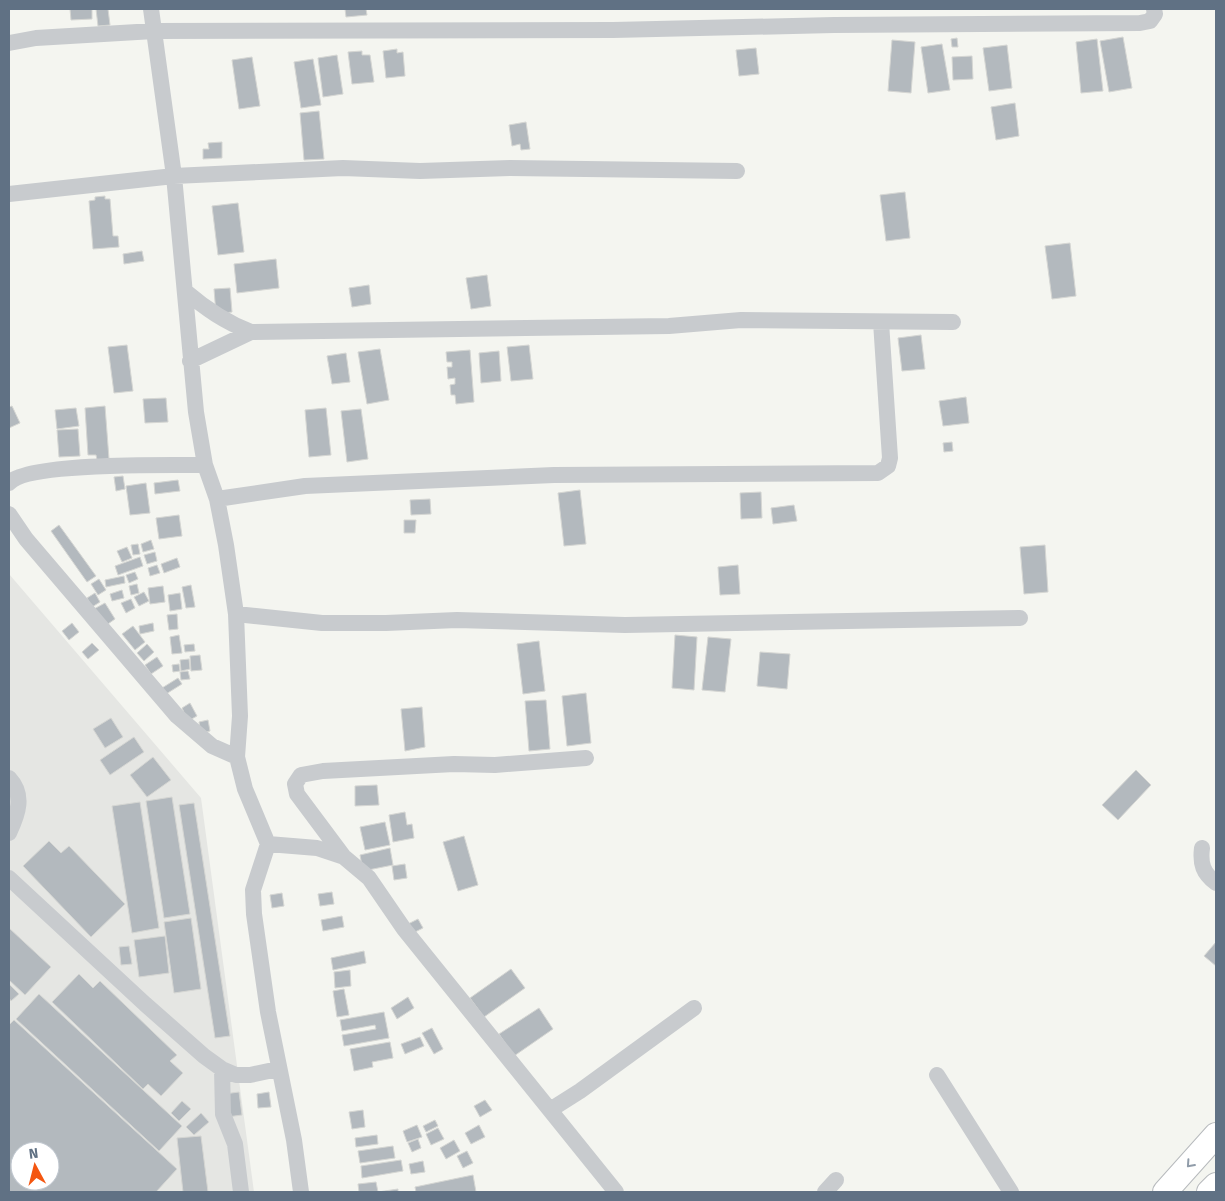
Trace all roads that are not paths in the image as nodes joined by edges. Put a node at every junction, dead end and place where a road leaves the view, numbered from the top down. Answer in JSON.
{"nodes":[{"id":1,"x":152,"y":9,"type":"edge"},
{"id":2,"x":1154,"y":9,"type":"edge"},
{"id":3,"x":154,"y":31,"type":"junction"},
{"id":4,"x":9,"y":43,"type":"edge"},
{"id":5,"x":737,"y":171,"type":"dead end"},
{"id":6,"x":174,"y":176,"type":"junction"},
{"id":7,"x":9,"y":194,"type":"edge"},
{"id":8,"x":185,"y":291,"type":"junction"},
{"id":9,"x":881,"y":322,"type":"junction"},
{"id":10,"x":953,"y":322,"type":"dead end"},
{"id":11,"x":251,"y":332,"type":"junction"},
{"id":12,"x":190,"y":361,"type":"junction"},
{"id":13,"x":205,"y":465,"type":"junction"},
{"id":14,"x":9,"y":483,"type":"edge"},
{"id":15,"x":216,"y":498,"type":"junction"},
{"id":16,"x":9,"y":514,"type":"edge"},
{"id":17,"x":236,"y":614,"type":"junction"},
{"id":18,"x":1020,"y":618,"type":"dead end"},
{"id":19,"x":237,"y":757,"type":"junction"},
{"id":20,"x":586,"y":758,"type":"dead end"},
{"id":21,"x":9,"y":778,"type":"edge"},
{"id":22,"x":9,"y":833,"type":"edge"},
{"id":23,"x":268,"y":844,"type":"junction"},
{"id":24,"x":1202,"y":848,"type":"dead end"},
{"id":25,"x":344,"y":857,"type":"junction"},
{"id":26,"x":9,"y":878,"type":"edge"},
{"id":27,"x":1216,"y":883,"type":"edge"},
{"id":28,"x":694,"y":1008,"type":"dead end"},
{"id":29,"x":222,"y":1069,"type":"junction"},
{"id":30,"x":278,"y":1069,"type":"junction"},
{"id":31,"x":936,"y":1075,"type":"dead end"},
{"id":32,"x":550,"y":1110,"type":"junction"},
{"id":33,"x":1216,"y":1135,"type":"edge"},
{"id":34,"x":1216,"y":1185,"type":"edge"},
{"id":35,"x":242,"y":1192,"type":"edge"},
{"id":36,"x":302,"y":1192,"type":"edge"},
{"id":37,"x":616,"y":1192,"type":"edge"},
{"id":38,"x":1011,"y":1192,"type":"edge"},
{"id":39,"x":1164,"y":1192,"type":"edge"},
{"id":40,"x":1209,"y":1192,"type":"edge"}],
"edges":[{"from":1,"to":3,"type":"street"},
{"from":2,"to":3,"type":"street"},
{"from":3,"to":4,"type":"street"},
{"from":3,"to":6,"type":"street"},
{"from":5,"to":6,"type":"street"},
{"from":6,"to":7,"type":"street"},
{"from":6,"to":8,"type":"street"},
{"from":8,"to":11,"type":"street"},
{"from":8,"to":12,"type":"street"},
{"from":9,"to":10,"type":"street"},
{"from":9,"to":11,"type":"street"},
{"from":9,"to":15,"type":"street"},
{"from":11,"to":12,"type":"street"},
{"from":12,"to":13,"type":"street"},
{"from":13,"to":14,"type":"street"},
{"from":13,"to":15,"type":"street"},
{"from":15,"to":17,"type":"street"},
{"from":16,"to":19,"type":"street"},
{"from":17,"to":18,"type":"street"},
{"from":17,"to":19,"type":"street"},
{"from":19,"to":23,"type":"street"},
{"from":20,"to":25,"type":"street"},
{"from":21,"to":22,"type":"street"},
{"from":23,"to":25,"type":"street"},
{"from":23,"to":30,"type":"street"},
{"from":24,"to":27,"type":"street"},
{"from":25,"to":32,"type":"street"},
{"from":26,"to":29,"type":"street"},
{"from":28,"to":32,"type":"street"},
{"from":29,"to":30,"type":"street"},
{"from":29,"to":35,"type":"street"},
{"from":30,"to":36,"type":"street"},
{"from":31,"to":38,"type":"street"},
{"from":32,"to":37,"type":"street"},
{"from":33,"to":39,"type":"highway","one_way":true},
{"from":34,"to":40,"type":"highway"}]}
